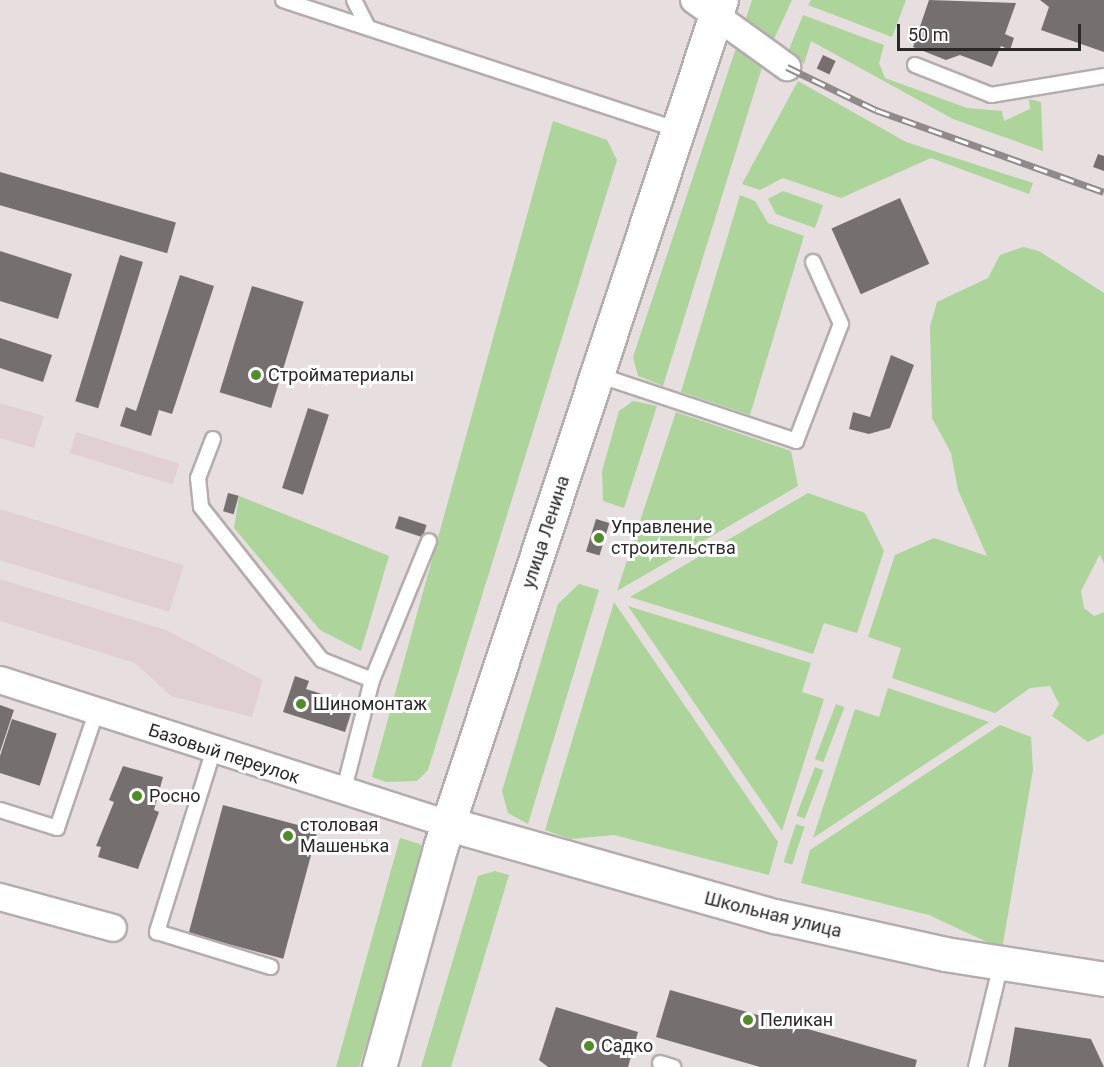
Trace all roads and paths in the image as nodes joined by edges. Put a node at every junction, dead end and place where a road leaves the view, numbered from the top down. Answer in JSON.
{"nodes":[{"id":1,"x":283,"y":0,"type":"edge"},
{"id":2,"x":354,"y":0,"type":"edge"},
{"id":3,"x":710,"y":6,"type":"edge"},
{"id":4,"x":367,"y":26,"type":"junction"},
{"id":5,"x":915,"y":65,"type":"dead end"},
{"id":6,"x":787,"y":67,"type":"dead end"},
{"id":7,"x":1104,"y":76,"type":"edge"},
{"id":8,"x":681,"y":131,"type":"junction"},
{"id":9,"x":813,"y":262,"type":"dead end"},
{"id":10,"x":598,"y":375,"type":"junction"},
{"id":11,"x":213,"y":439,"type":"dead end"},
{"id":12,"x":429,"y":541,"type":"dead end"},
{"id":13,"x":0,"y":680,"type":"edge"},
{"id":14,"x":372,"y":680,"type":"junction"},
{"id":15,"x":96,"y":713,"type":"junction"},
{"id":16,"x":213,"y":752,"type":"junction"},
{"id":17,"x":343,"y":793,"type":"junction"},
{"id":18,"x":0,"y":810,"type":"edge"},
{"id":19,"x":449,"y":824,"type":"junction"},
{"id":20,"x":0,"y":897,"type":"edge"},
{"id":21,"x":113,"y":928,"type":"dead end"},
{"id":22,"x":1001,"y":964,"type":"junction"},
{"id":23,"x":271,"y":967,"type":"dead end"},
{"id":24,"x":1104,"y":979,"type":"edge"},
{"id":25,"x":379,"y":1067,"type":"edge"},
{"id":26,"x":976,"y":1067,"type":"edge"}],
"edges":[{"from":1,"to":4,"type":"lane"},
{"from":2,"to":4,"type":"lane"},
{"from":3,"to":6,"type":"street"},
{"from":3,"to":8,"type":"main road","name":"улица Ленина"},
{"from":4,"to":8,"type":"lane"},
{"from":5,"to":7,"type":"lane"},
{"from":8,"to":10,"type":"main road","name":"улица Ленина"},
{"from":9,"to":10,"type":"lane"},
{"from":10,"to":19,"type":"main road","name":"улица Ленина"},
{"from":11,"to":14,"type":"lane"},
{"from":12,"to":14,"type":"lane"},
{"from":13,"to":15,"type":"street","name":"Базовый переулок"},
{"from":14,"to":17,"type":"lane"},
{"from":15,"to":16,"type":"street","name":"Базовый переулок"},
{"from":15,"to":18,"type":"lane"},
{"from":16,"to":17,"type":"street","name":"Базовый переулок"},
{"from":16,"to":23,"type":"lane"},
{"from":17,"to":19,"type":"street","name":"Базовый переулок"},
{"from":19,"to":22,"type":"main road","name":"Школьная улица"},
{"from":19,"to":25,"type":"main road","name":"улица Ленина"},
{"from":20,"to":21,"type":"street"},
{"from":22,"to":24,"type":"main road","name":"Школьная улица"},
{"from":22,"to":26,"type":"lane"}]}
